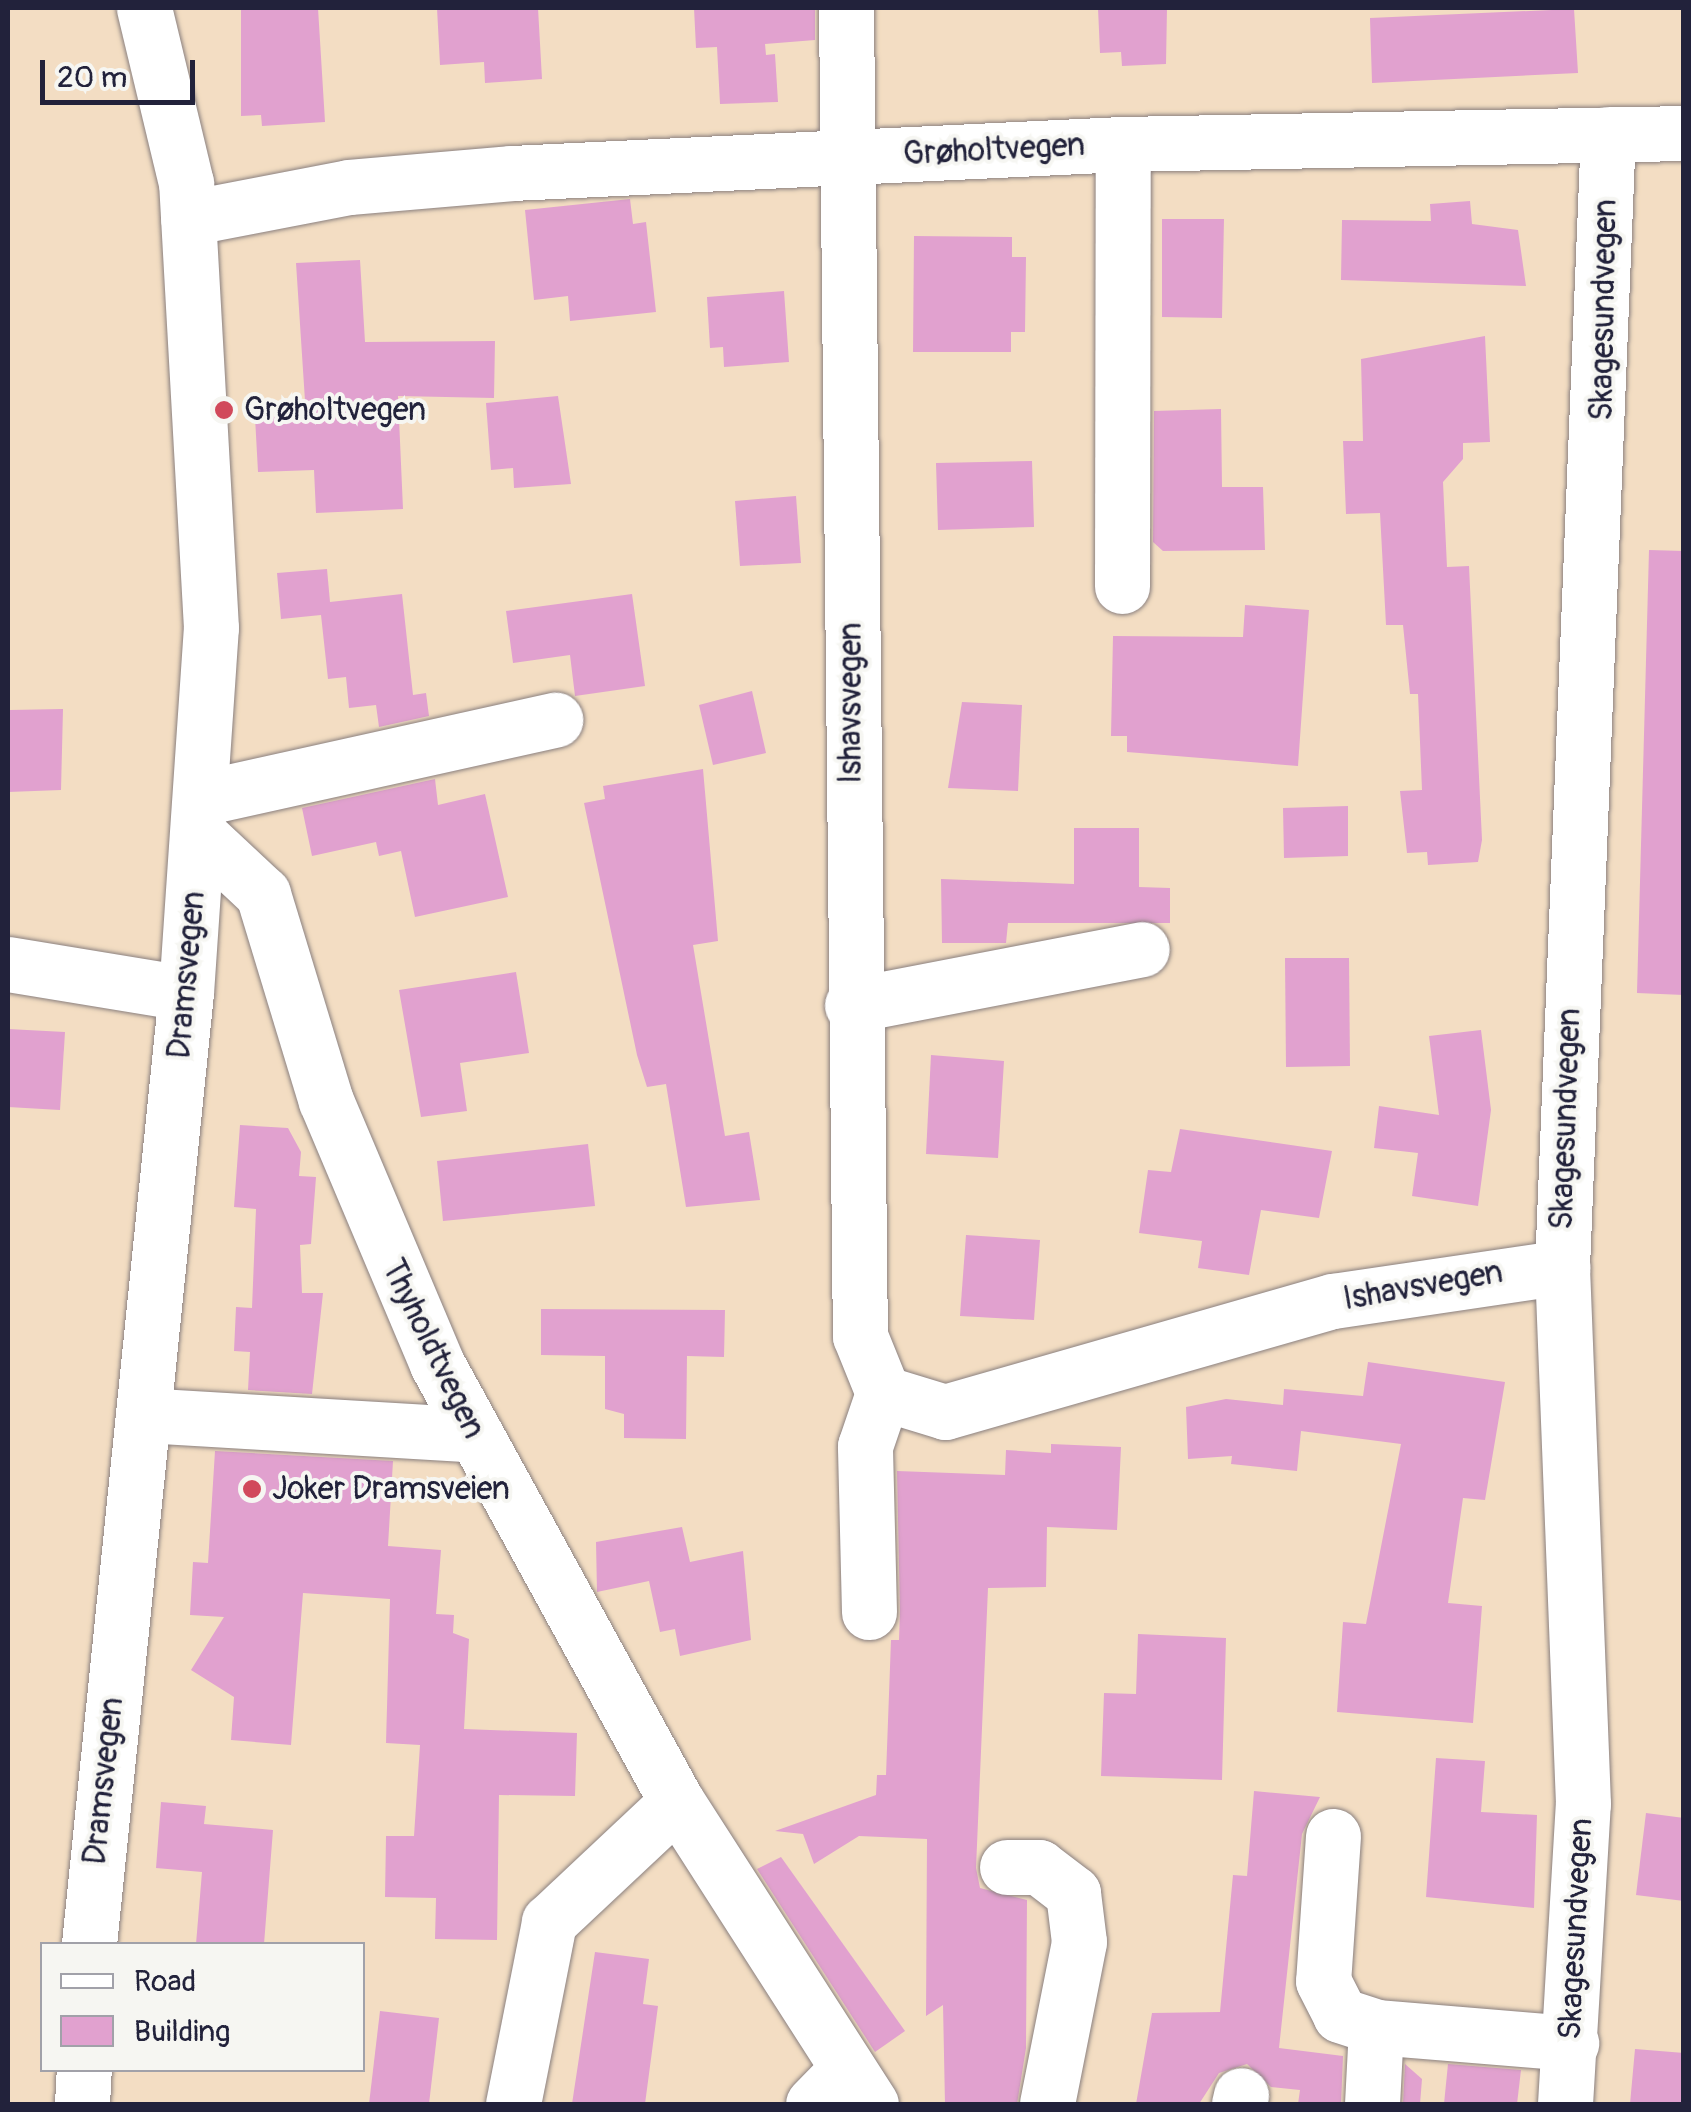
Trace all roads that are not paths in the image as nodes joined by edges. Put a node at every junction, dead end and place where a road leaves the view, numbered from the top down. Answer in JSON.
{"nodes":[{"id":1,"x":144,"y":8,"type":"edge"},
{"id":2,"x":846,"y":8,"type":"edge"},
{"id":3,"x":1608,"y":134,"type":"junction"},
{"id":4,"x":1684,"y":134,"type":"edge"},
{"id":5,"x":1123,"y":144,"type":"junction"},
{"id":6,"x":854,"y":156,"type":"junction"},
{"id":7,"x":188,"y":218,"type":"junction"},
{"id":8,"x":1122,"y":586,"type":"dead end"},
{"id":9,"x":555,"y":720,"type":"dead end"},
{"id":10,"x":201,"y":816,"type":"junction"},
{"id":11,"x":1142,"y":949,"type":"dead end"},
{"id":12,"x":8,"y":964,"type":"edge"},
{"id":13,"x":186,"y":993,"type":"junction"},
{"id":14,"x":852,"y":1005,"type":"junction"},
{"id":15,"x":1562,"y":1268,"type":"junction"},
{"id":16,"x":883,"y":1393,"type":"junction"},
{"id":17,"x":143,"y":1415,"type":"junction"},
{"id":18,"x":475,"y":1436,"type":"junction"},
{"id":19,"x":869,"y":1612,"type":"dead end"},
{"id":20,"x":677,"y":1802,"type":"junction"},
{"id":21,"x":1333,"y":1836,"type":"dead end"},
{"id":22,"x":1007,"y":1867,"type":"dead end"},
{"id":23,"x":89,"y":1942,"type":"edge"},
{"id":24,"x":1376,"y":2027,"type":"junction"},
{"id":25,"x":1571,"y":2042,"type":"junction"},
{"id":26,"x":84,"y":2072,"type":"edge"},
{"id":27,"x":844,"y":2093,"type":"edge"},
{"id":28,"x":82,"y":2104,"type":"edge"},
{"id":29,"x":513,"y":2104,"type":"edge"},
{"id":30,"x":1047,"y":2104,"type":"edge"},
{"id":31,"x":1372,"y":2104,"type":"edge"},
{"id":32,"x":1564,"y":2104,"type":"edge"}],
"edges":[{"from":1,"to":7,"type":"street","name":"Dramsvegen"},
{"from":2,"to":6,"type":"street","name":"Ishavsvegen"},
{"from":3,"to":4,"type":"street","name":"Grøholtvegen"},
{"from":3,"to":5,"type":"street","name":"Grøholtvegen"},
{"from":3,"to":15,"type":"street","name":"Skagesundvegen"},
{"from":5,"to":6,"type":"street","name":"Grøholtvegen"},
{"from":5,"to":8,"type":"street"},
{"from":6,"to":7,"type":"street","name":"Grøholtvegen"},
{"from":6,"to":14,"type":"street","name":"Ishavsvegen"},
{"from":7,"to":10,"type":"street","name":"Dramsvegen"},
{"from":9,"to":10,"type":"street"},
{"from":10,"to":13,"type":"street","name":"Dramsvegen"},
{"from":10,"to":18,"type":"street","name":"Thyholdtvegen"},
{"from":11,"to":14,"type":"street"},
{"from":12,"to":13,"type":"street"},
{"from":13,"to":17,"type":"street","name":"Dramsvegen"},
{"from":14,"to":16,"type":"street","name":"Ishavsvegen"},
{"from":15,"to":16,"type":"street","name":"Ishavsvegen"},
{"from":15,"to":25,"type":"street","name":"Skagesundvegen"},
{"from":16,"to":19,"type":"street"},
{"from":17,"to":18,"type":"street"},
{"from":17,"to":23,"type":"street","name":"Dramsvegen"},
{"from":18,"to":20,"type":"street","name":"Thyholdtvegen"},
{"from":20,"to":27,"type":"street","name":"Thyholdtvegen"},
{"from":20,"to":29,"type":"street"},
{"from":21,"to":24,"type":"street"},
{"from":22,"to":30,"type":"street"},
{"from":24,"to":25,"type":"street"},
{"from":24,"to":31,"type":"street"},
{"from":25,"to":32,"type":"street","name":"Skagesundvegen"},
{"from":26,"to":28,"type":"street"}]}
